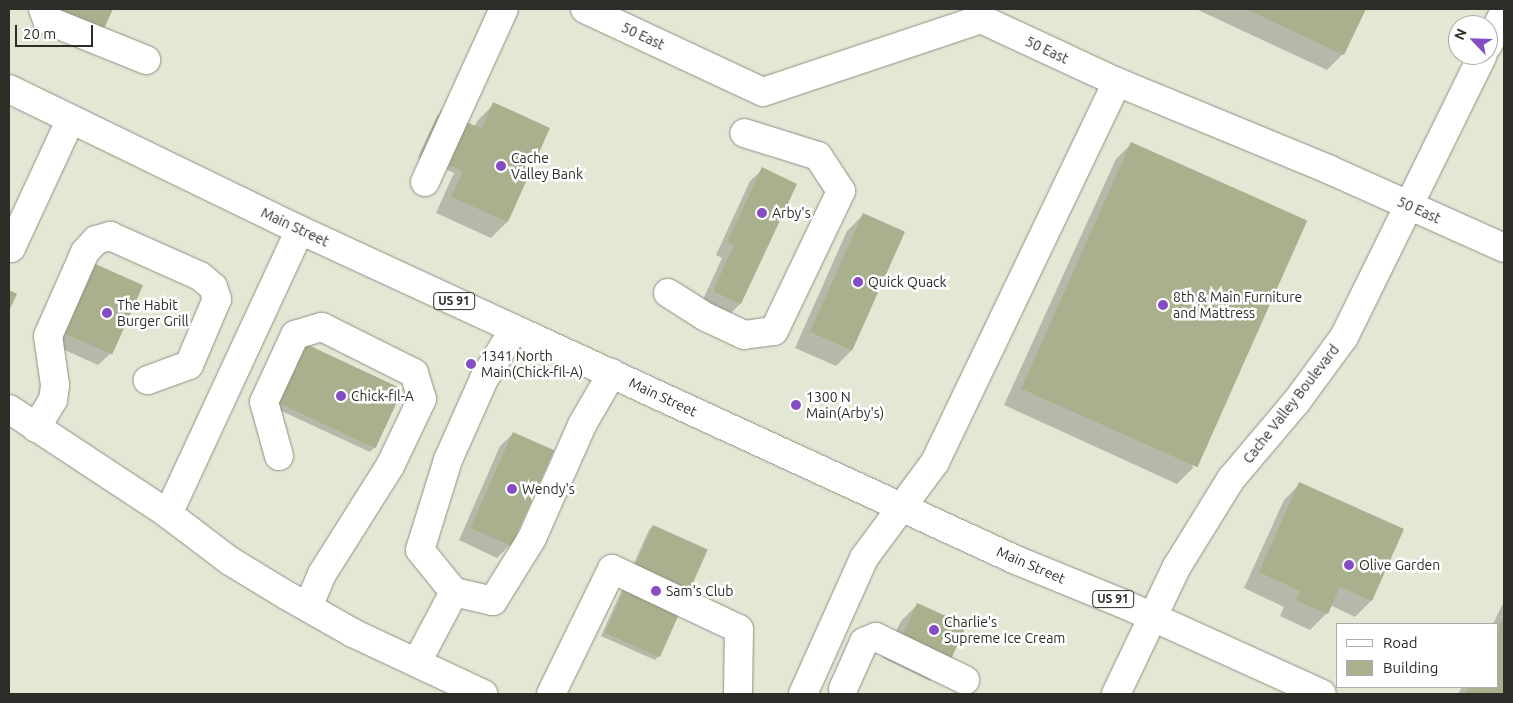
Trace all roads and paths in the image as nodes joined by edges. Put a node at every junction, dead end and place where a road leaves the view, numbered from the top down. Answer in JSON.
{"nodes":[{"id":1,"x":43,"y":9,"type":"edge"},
{"id":2,"x":504,"y":9,"type":"edge"},
{"id":3,"x":585,"y":9,"type":"edge"},
{"id":4,"x":1504,"y":12,"type":"edge"},
{"id":5,"x":1498,"y":24,"type":"edge"},
{"id":6,"x":146,"y":60,"type":"dead end"},
{"id":7,"x":1478,"y":65,"type":"edge"},
{"id":8,"x":1117,"y":82,"type":"junction"},
{"id":9,"x":9,"y":89,"type":"edge"},
{"id":10,"x":72,"y":119,"type":"junction"},
{"id":11,"x":744,"y":132,"type":"dead end"},
{"id":12,"x":425,"y":182,"type":"dead end"},
{"id":13,"x":1409,"y":206,"type":"junction"},
{"id":14,"x":300,"y":230,"type":"junction"},
{"id":15,"x":9,"y":247,"type":"edge"},
{"id":16,"x":1504,"y":248,"type":"edge"},
{"id":17,"x":668,"y":292,"type":"dead end"},
{"id":18,"x":514,"y":330,"type":"junction"},
{"id":19,"x":612,"y":373,"type":"junction"},
{"id":20,"x":148,"y":380,"type":"dead end"},
{"id":21,"x":9,"y":408,"type":"edge"},
{"id":22,"x":36,"y":428,"type":"junction"},
{"id":23,"x":280,"y":456,"type":"dead end"},
{"id":24,"x":902,"y":507,"type":"junction"},
{"id":25,"x":168,"y":514,"type":"junction"},
{"id":26,"x":454,"y":592,"type":"junction"},
{"id":27,"x":308,"y":607,"type":"junction"},
{"id":28,"x":1153,"y":618,"type":"junction"},
{"id":29,"x":417,"y":662,"type":"junction"},
{"id":30,"x":965,"y":680,"type":"dead end"},
{"id":31,"x":843,"y":689,"type":"dead end"},
{"id":32,"x":483,"y":694,"type":"edge"},
{"id":33,"x":550,"y":694,"type":"edge"},
{"id":34,"x":738,"y":694,"type":"edge"},
{"id":35,"x":803,"y":694,"type":"edge"},
{"id":36,"x":1116,"y":694,"type":"edge"},
{"id":37,"x":1322,"y":694,"type":"edge"}],
"edges":[{"from":1,"to":6,"type":"main road"},
{"from":2,"to":12,"type":"main road"},
{"from":3,"to":8,"type":"main road","name":"50 East"},
{"from":4,"to":5,"type":"main road"},
{"from":7,"to":13,"type":"main road","name":"Cache Valley Boulevard"},
{"from":8,"to":13,"type":"main road","name":"50 East"},
{"from":8,"to":24,"type":"main road"},
{"from":9,"to":10,"type":"main road","name":"Main Street","number":"US 91"},
{"from":10,"to":14,"type":"main road","name":"Main Street","number":"US 91"},
{"from":10,"to":15,"type":"main road"},
{"from":11,"to":17,"type":"main road"},
{"from":13,"to":16,"type":"main road","name":"50 East"},
{"from":13,"to":28,"type":"main road","name":"Cache Valley Boulevard"},
{"from":14,"to":18,"type":"main road","name":"Main Street","number":"US 91"},
{"from":14,"to":25,"type":"main road"},
{"from":18,"to":19,"type":"main road","name":"Main Street","number":"US 91"},
{"from":18,"to":26,"type":"main road"},
{"from":19,"to":24,"type":"main road","name":"Main Street","number":"US 91"},
{"from":19,"to":26,"type":"main road"},
{"from":20,"to":22,"type":"main road"},
{"from":21,"to":22,"type":"main road"},
{"from":22,"to":25,"type":"main road"},
{"from":23,"to":27,"type":"main road"},
{"from":24,"to":28,"type":"main road","name":"Main Street","number":"US 91"},
{"from":24,"to":35,"type":"main road"},
{"from":25,"to":27,"type":"main road"},
{"from":26,"to":29,"type":"main road"},
{"from":27,"to":29,"type":"main road"},
{"from":28,"to":36,"type":"main road","name":"Cache Valley Boulevard"},
{"from":28,"to":37,"type":"main road","name":"Main Street","number":"US 91"},
{"from":29,"to":32,"type":"main road"},
{"from":30,"to":31,"type":"main road"},
{"from":33,"to":34,"type":"main road"}]}
